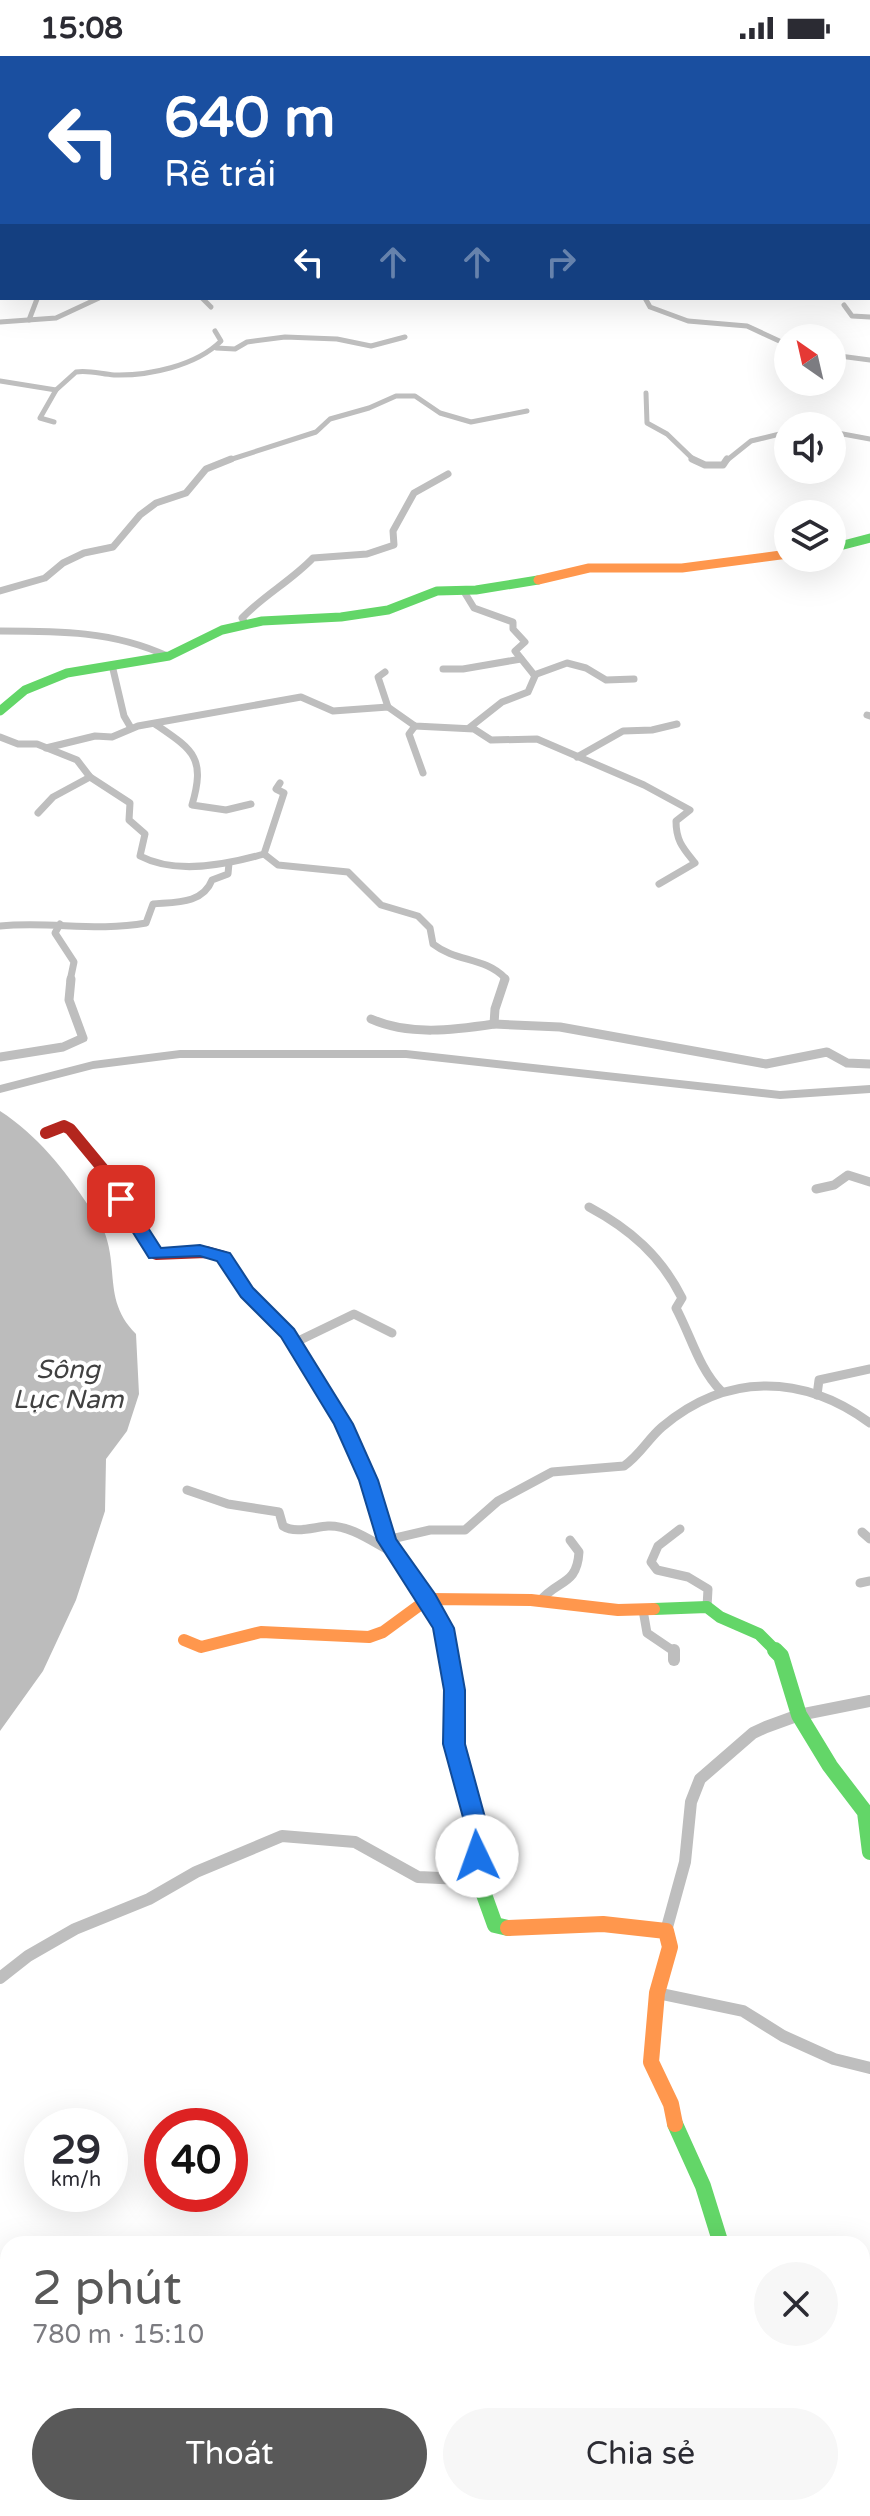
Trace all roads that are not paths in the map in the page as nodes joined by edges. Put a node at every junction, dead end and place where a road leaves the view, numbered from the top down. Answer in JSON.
{"nodes":[{"id":1,"x":37,"y":300,"type":"edge"},
{"id":2,"x":95,"y":300,"type":"edge"},
{"id":3,"x":204,"y":300,"type":"edge"},
{"id":4,"x":646,"y":300,"type":"edge"},
{"id":5,"x":844,"y":305,"type":"dead end"},
{"id":6,"x":211,"y":307,"type":"dead end"},
{"id":7,"x":870,"y":317,"type":"edge"},
{"id":8,"x":29,"y":320,"type":"junction"},
{"id":9,"x":0,"y":322,"type":"edge"},
{"id":10,"x":215,"y":331,"type":"dead end"},
{"id":11,"x":405,"y":337,"type":"dead end"},
{"id":12,"x":774,"y":339,"type":"edge"},
{"id":13,"x":216,"y":348,"type":"junction"},
{"id":14,"x":846,"y":357,"type":"edge"},
{"id":15,"x":870,"y":360,"type":"edge"},
{"id":16,"x":0,"y":381,"type":"edge"},
{"id":17,"x":56,"y":390,"type":"junction"},
{"id":18,"x":646,"y":393,"type":"dead end"},
{"id":19,"x":527,"y":411,"type":"dead end"},
{"id":20,"x":54,"y":422,"type":"dead end"},
{"id":21,"x":774,"y":435,"type":"edge"},
{"id":22,"x":846,"y":435,"type":"edge"},
{"id":23,"x":870,"y":439,"type":"edge"},
{"id":24,"x":448,"y":474,"type":"dead end"},
{"id":25,"x":870,"y":538,"type":"edge"},
{"id":26,"x":846,"y":544,"type":"edge"},
{"id":27,"x":774,"y":556,"type":"edge"},
{"id":28,"x":463,"y":590,"type":"junction"},
{"id":29,"x":0,"y":591,"type":"edge"},
{"id":30,"x":246,"y":625,"type":"junction"},
{"id":31,"x":0,"y":631,"type":"edge"},
{"id":32,"x":167,"y":656,"type":"junction"},
{"id":33,"x":521,"y":659,"type":"junction"},
{"id":34,"x":112,"y":665,"type":"junction"},
{"id":35,"x":443,"y":669,"type":"dead end"},
{"id":36,"x":385,"y":672,"type":"dead end"},
{"id":37,"x":534,"y":675,"type":"junction"},
{"id":38,"x":634,"y":679,"type":"dead end"},
{"id":39,"x":388,"y":707,"type":"junction"},
{"id":40,"x":0,"y":711,"type":"edge"},
{"id":41,"x":155,"y":724,"type":"junction"},
{"id":42,"x":677,"y":724,"type":"dead end"},
{"id":43,"x":415,"y":726,"type":"junction"},
{"id":44,"x":131,"y":728,"type":"junction"},
{"id":45,"x":469,"y":728,"type":"junction"},
{"id":46,"x":0,"y":737,"type":"edge"},
{"id":47,"x":46,"y":748,"type":"junction"},
{"id":48,"x":577,"y":757,"type":"junction"},
{"id":49,"x":423,"y":773,"type":"dead end"},
{"id":50,"x":90,"y":777,"type":"junction"},
{"id":51,"x":280,"y":783,"type":"dead end"},
{"id":52,"x":251,"y":804,"type":"dead end"},
{"id":53,"x":38,"y":813,"type":"dead end"},
{"id":54,"x":264,"y":854,"type":"junction"},
{"id":55,"x":229,"y":863,"type":"junction"},
{"id":56,"x":659,"y":884,"type":"dead end"},
{"id":57,"x":60,"y":924,"type":"junction"},
{"id":58,"x":0,"y":926,"type":"edge"},
{"id":59,"x":371,"y":1019,"type":"dead end"},
{"id":60,"x":494,"y":1024,"type":"junction"},
{"id":61,"x":0,"y":1057,"type":"edge"},
{"id":62,"x":870,"y":1064,"type":"edge"},
{"id":63,"x":46,"y":1133,"type":"dead end"},
{"id":64,"x":870,"y":1182,"type":"edge"},
{"id":65,"x":816,"y":1189,"type":"dead end"},
{"id":66,"x":589,"y":1207,"type":"dead end"},
{"id":67,"x":392,"y":1333,"type":"dead end"},
{"id":68,"x":294,"y":1343,"type":"junction"},
{"id":69,"x":870,"y":1369,"type":"edge"},
{"id":70,"x":721,"y":1391,"type":"junction"},
{"id":71,"x":817,"y":1395,"type":"junction"},
{"id":72,"x":870,"y":1423,"type":"edge"},
{"id":73,"x":187,"y":1490,"type":"dead end"},
{"id":74,"x":680,"y":1529,"type":"dead end"},
{"id":75,"x":387,"y":1540,"type":"junction"},
{"id":76,"x":570,"y":1540,"type":"dead end"},
{"id":77,"x":394,"y":1553,"type":"junction"},
{"id":78,"x":428,"y":1599,"type":"junction"},
{"id":79,"x":540,"y":1601,"type":"junction"},
{"id":80,"x":707,"y":1607,"type":"junction"},
{"id":81,"x":643,"y":1610,"type":"junction"},
{"id":82,"x":184,"y":1640,"type":"dead end"},
{"id":83,"x":674,"y":1660,"type":"dead end"},
{"id":84,"x":870,"y":1701,"type":"edge"},
{"id":85,"x":799,"y":1715,"type":"junction"},
{"id":86,"x":870,"y":1852,"type":"edge"},
{"id":87,"x":477,"y":1875,"type":"junction"},
{"id":88,"x":666,"y":1931,"type":"junction"},
{"id":89,"x":0,"y":1978,"type":"edge"},
{"id":90,"x":657,"y":1993,"type":"junction"},
{"id":91,"x":870,"y":2068,"type":"edge"},
{"id":92,"x":719,"y":2236,"type":"edge"}],
"edges":[{"from":1,"to":8,"type":"street"},
{"from":2,"to":8,"type":"street"},
{"from":3,"to":6,"type":"street"},
{"from":4,"to":12,"type":"street"},
{"from":5,"to":7,"type":"street"},
{"from":8,"to":9,"type":"street"},
{"from":10,"to":13,"type":"street"},
{"from":11,"to":13,"type":"street"},
{"from":13,"to":17,"type":"street"},
{"from":14,"to":15,"type":"street"},
{"from":16,"to":17,"type":"street"},
{"from":17,"to":20,"type":"street"},
{"from":18,"to":21,"type":"street"},
{"from":19,"to":29,"type":"street"},
{"from":22,"to":23,"type":"street"},
{"from":24,"to":30,"type":"street"},
{"from":25,"to":26,"type":"street"},
{"from":27,"to":28,"type":"street"},
{"from":28,"to":30,"type":"street"},
{"from":28,"to":33,"type":"street"},
{"from":30,"to":32,"type":"street"},
{"from":31,"to":32,"type":"street"},
{"from":32,"to":34,"type":"street"},
{"from":33,"to":35,"type":"street"},
{"from":33,"to":37,"type":"street"},
{"from":34,"to":40,"type":"street"},
{"from":34,"to":44,"type":"street"},
{"from":36,"to":39,"type":"street"},
{"from":37,"to":38,"type":"street"},
{"from":37,"to":45,"type":"street"},
{"from":39,"to":41,"type":"street"},
{"from":39,"to":43,"type":"street"},
{"from":41,"to":44,"type":"street"},
{"from":41,"to":52,"type":"street"},
{"from":42,"to":48,"type":"street"},
{"from":43,"to":45,"type":"street"},
{"from":43,"to":49,"type":"street"},
{"from":44,"to":47,"type":"street"},
{"from":45,"to":48,"type":"street"},
{"from":46,"to":47,"type":"street"},
{"from":47,"to":50,"type":"street"},
{"from":48,"to":56,"type":"street"},
{"from":50,"to":53,"type":"street"},
{"from":50,"to":55,"type":"street"},
{"from":51,"to":54,"type":"street"},
{"from":54,"to":55,"type":"street"},
{"from":54,"to":60,"type":"street"},
{"from":55,"to":57,"type":"street"},
{"from":57,"to":58,"type":"street"},
{"from":57,"to":61,"type":"street"},
{"from":59,"to":60,"type":"street"},
{"from":60,"to":62,"type":"street"},
{"from":63,"to":68,"type":"street"},
{"from":64,"to":65,"type":"street"},
{"from":66,"to":70,"type":"street"},
{"from":67,"to":68,"type":"street"},
{"from":68,"to":75,"type":"street"},
{"from":69,"to":71,"type":"street"},
{"from":70,"to":71,"type":"street"},
{"from":70,"to":75,"type":"street"},
{"from":71,"to":72,"type":"street"},
{"from":73,"to":77,"type":"street"},
{"from":74,"to":80,"type":"street"},
{"from":75,"to":77,"type":"street"},
{"from":76,"to":79,"type":"street"},
{"from":77,"to":78,"type":"street"},
{"from":78,"to":79,"type":"street"},
{"from":78,"to":82,"type":"street"},
{"from":78,"to":87,"type":"street"},
{"from":79,"to":81,"type":"street"},
{"from":80,"to":81,"type":"street"},
{"from":80,"to":85,"type":"street"},
{"from":81,"to":83,"type":"street"},
{"from":84,"to":85,"type":"street"},
{"from":85,"to":86,"type":"street"},
{"from":85,"to":88,"type":"street"},
{"from":87,"to":88,"type":"street"},
{"from":87,"to":89,"type":"street"},
{"from":88,"to":90,"type":"street"},
{"from":90,"to":91,"type":"street"},
{"from":90,"to":92,"type":"street"}]}
